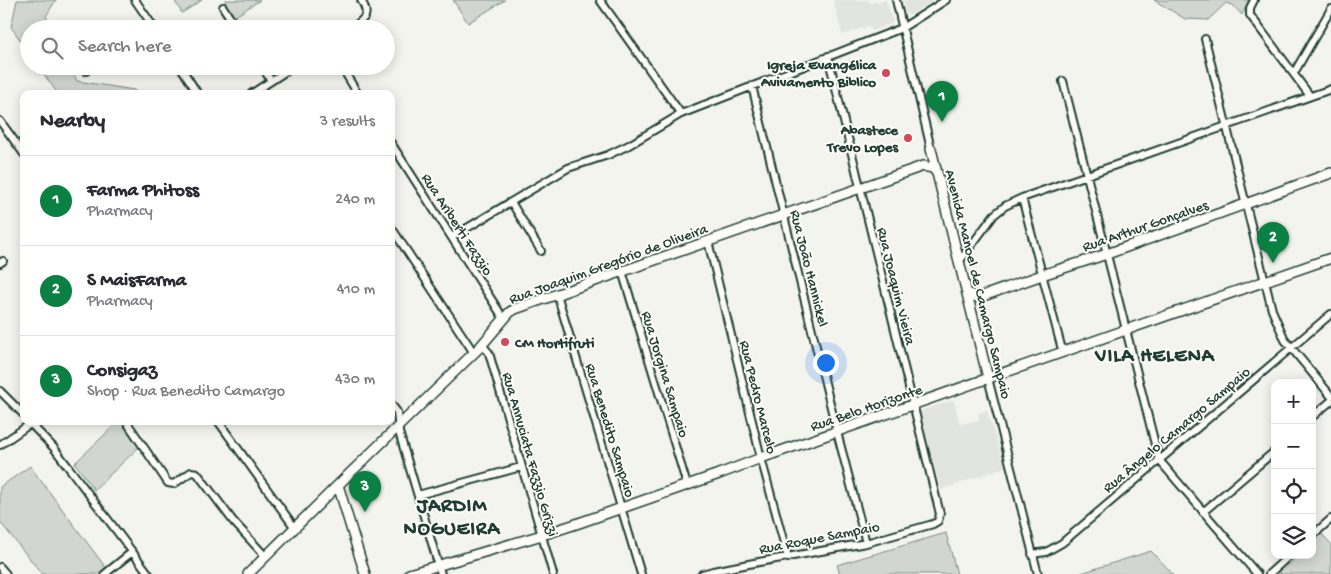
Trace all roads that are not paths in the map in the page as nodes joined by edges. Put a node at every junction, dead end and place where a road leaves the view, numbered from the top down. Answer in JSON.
{"nodes":[{"id":1,"x":135,"y":0,"type":"edge"},
{"id":2,"x":361,"y":0,"type":"edge"},
{"id":3,"x":600,"y":0,"type":"edge"},
{"id":4,"x":896,"y":0,"type":"edge"},
{"id":5,"x":946,"y":0,"type":"edge"},
{"id":6,"x":1254,"y":0,"type":"edge"},
{"id":7,"x":223,"y":7,"type":"dead end"},
{"id":8,"x":1331,"y":10,"type":"edge"},
{"id":9,"x":149,"y":20,"type":"edge"},
{"id":10,"x":231,"y":20,"type":"edge"},
{"id":11,"x":362,"y":20,"type":"edge"},
{"id":12,"x":902,"y":28,"type":"junction"},
{"id":13,"x":1205,"y":39,"type":"dead end"},
{"id":14,"x":828,"y":56,"type":"junction"},
{"id":15,"x":1294,"y":73,"type":"junction"},
{"id":16,"x":186,"y":75,"type":"edge"},
{"id":17,"x":267,"y":75,"type":"edge"},
{"id":18,"x":280,"y":75,"type":"edge"},
{"id":19,"x":346,"y":75,"type":"edge"},
{"id":20,"x":271,"y":81,"type":"junction"},
{"id":21,"x":1063,"y":81,"type":"dead end"},
{"id":22,"x":752,"y":86,"type":"junction"},
{"id":23,"x":1331,"y":89,"type":"edge"},
{"id":24,"x":195,"y":90,"type":"edge"},
{"id":25,"x":262,"y":90,"type":"edge"},
{"id":26,"x":355,"y":90,"type":"edge"},
{"id":27,"x":1310,"y":96,"type":"junction"},
{"id":28,"x":681,"y":114,"type":"junction"},
{"id":29,"x":0,"y":121,"type":"edge"},
{"id":30,"x":1226,"y":126,"type":"junction"},
{"id":31,"x":20,"y":148,"type":"edge"},
{"id":32,"x":395,"y":149,"type":"edge"},
{"id":33,"x":931,"y":149,"type":"junction"},
{"id":34,"x":923,"y":166,"type":"junction"},
{"id":35,"x":1331,"y":173,"type":"edge"},
{"id":36,"x":938,"y":175,"type":"junction"},
{"id":37,"x":1087,"y":175,"type":"junction"},
{"id":38,"x":860,"y":188,"type":"junction"},
{"id":39,"x":1022,"y":198,"type":"junction"},
{"id":40,"x":511,"y":202,"type":"junction"},
{"id":41,"x":1245,"y":204,"type":"junction"},
{"id":42,"x":784,"y":214,"type":"junction"},
{"id":43,"x":395,"y":233,"type":"edge"},
{"id":44,"x":452,"y":237,"type":"junction"},
{"id":45,"x":708,"y":241,"type":"junction"},
{"id":46,"x":542,"y":251,"type":"dead end"},
{"id":47,"x":1106,"y":254,"type":"junction"},
{"id":48,"x":1331,"y":258,"type":"edge"},
{"id":49,"x":959,"y":262,"type":"junction"},
{"id":50,"x":622,"y":271,"type":"junction"},
{"id":51,"x":1042,"y":275,"type":"junction"},
{"id":52,"x":1265,"y":282,"type":"junction"},
{"id":53,"x":967,"y":293,"type":"junction"},
{"id":54,"x":557,"y":294,"type":"junction"},
{"id":55,"x":1331,"y":314,"type":"edge"},
{"id":56,"x":504,"y":319,"type":"junction"},
{"id":57,"x":1126,"y":330,"type":"junction"},
{"id":58,"x":1292,"y":348,"type":"junction"},
{"id":59,"x":477,"y":350,"type":"junction"},
{"id":60,"x":1066,"y":351,"type":"junction"},
{"id":61,"x":988,"y":378,"type":"junction"},
{"id":62,"x":0,"y":391,"type":"edge"},
{"id":63,"x":1331,"y":396,"type":"edge"},
{"id":64,"x":1331,"y":401,"type":"edge"},
{"id":65,"x":913,"y":405,"type":"junction"},
{"id":66,"x":20,"y":409,"type":"edge"},
{"id":67,"x":395,"y":409,"type":"edge"},
{"id":68,"x":397,"y":412,"type":"junction"},
{"id":69,"x":412,"y":413,"type":"junction"},
{"id":70,"x":1316,"y":414,"type":"edge"},
{"id":71,"x":26,"y":425,"type":"edge"},
{"id":72,"x":33,"y":425,"type":"edge"},
{"id":73,"x":129,"y":425,"type":"edge"},
{"id":74,"x":221,"y":425,"type":"edge"},
{"id":75,"x":398,"y":429,"type":"junction"},
{"id":76,"x":837,"y":432,"type":"junction"},
{"id":77,"x":0,"y":445,"type":"edge"},
{"id":78,"x":1271,"y":454,"type":"edge"},
{"id":79,"x":761,"y":458,"type":"junction"},
{"id":80,"x":1159,"y":460,"type":"junction"},
{"id":81,"x":521,"y":467,"type":"junction"},
{"id":82,"x":338,"y":485,"type":"junction"},
{"id":83,"x":687,"y":485,"type":"junction"},
{"id":84,"x":418,"y":495,"type":"junction"},
{"id":85,"x":621,"y":508,"type":"junction"},
{"id":86,"x":1203,"y":512,"type":"junction"},
{"id":87,"x":1331,"y":519,"type":"edge"},
{"id":88,"x":938,"y":521,"type":"joint"},
{"id":89,"x":295,"y":528,"type":"junction"},
{"id":90,"x":1316,"y":532,"type":"edge"},
{"id":91,"x":542,"y":536,"type":"junction"},
{"id":92,"x":866,"y":543,"type":"junction"},
{"id":93,"x":132,"y":552,"type":"junction"},
{"id":94,"x":1032,"y":554,"type":"junction"},
{"id":95,"x":266,"y":557,"type":"junction"},
{"id":96,"x":788,"y":558,"type":"junction"},
{"id":97,"x":1286,"y":559,"type":"edge"},
{"id":98,"x":0,"y":567,"type":"edge"},
{"id":99,"x":440,"y":570,"type":"edge"},
{"id":100,"x":6,"y":574,"type":"edge"},
{"id":101,"x":105,"y":574,"type":"edge"},
{"id":102,"x":149,"y":574,"type":"edge"},
{"id":103,"x":248,"y":574,"type":"edge"},
{"id":104,"x":365,"y":574,"type":"edge"},
{"id":105,"x":409,"y":574,"type":"edge"},
{"id":106,"x":553,"y":574,"type":"edge"},
{"id":107,"x":641,"y":574,"type":"edge"},
{"id":108,"x":702,"y":574,"type":"edge"},
{"id":109,"x":1038,"y":574,"type":"edge"},
{"id":110,"x":1257,"y":574,"type":"edge"},
{"id":111,"x":1269,"y":574,"type":"edge"}],
"edges":[{"from":1,"to":9,"type":"street"},
{"from":2,"to":11,"type":"street"},
{"from":3,"to":28,"type":"street"},
{"from":4,"to":12,"type":"street","name":"Avenida Manoel de Camargo Sampaio"},
{"from":5,"to":12,"type":"street"},
{"from":6,"to":15,"type":"street"},
{"from":7,"to":10,"type":"street"},
{"from":8,"to":15,"type":"street"},
{"from":12,"to":14,"type":"street"},
{"from":12,"to":33,"type":"street","name":"Avenida Manoel de Camargo Sampaio"},
{"from":13,"to":30,"type":"street"},
{"from":14,"to":22,"type":"street"},
{"from":14,"to":38,"type":"street","name":"Rua Joaquim Vieira"},
{"from":15,"to":27,"type":"street"},
{"from":16,"to":24,"type":"street"},
{"from":17,"to":20,"type":"street"},
{"from":18,"to":20,"type":"street"},
{"from":19,"to":26,"type":"street"},
{"from":20,"to":25,"type":"street"},
{"from":21,"to":37,"type":"street"},
{"from":22,"to":28,"type":"street"},
{"from":22,"to":42,"type":"street","name":"Rua João Hannickel"},
{"from":23,"to":27,"type":"street"},
{"from":27,"to":30,"type":"street"},
{"from":28,"to":40,"type":"street"},
{"from":29,"to":31,"type":"street"},
{"from":30,"to":37,"type":"street"},
{"from":30,"to":41,"type":"street"},
{"from":32,"to":44,"type":"street","name":"Rua Ariberti Fazzio"},
{"from":33,"to":34,"type":"street"},
{"from":33,"to":36,"type":"street","name":"Avenida Manoel de Camargo Sampaio"},
{"from":34,"to":36,"type":"street"},
{"from":34,"to":38,"type":"street","name":"Rua Joaquim Gregório de Oliveira"},
{"from":35,"to":41,"type":"street","name":"Rua Arthur Gonçalves"},
{"from":36,"to":49,"type":"street","name":"Avenida Manoel de Camargo Sampaio"},
{"from":37,"to":39,"type":"street"},
{"from":37,"to":47,"type":"street"},
{"from":38,"to":42,"type":"street","name":"Rua Joaquim Gregório de Oliveira"},
{"from":38,"to":65,"type":"street","name":"Rua Joaquim Vieira"},
{"from":39,"to":49,"type":"street"},
{"from":39,"to":51,"type":"street"},
{"from":40,"to":44,"type":"street"},
{"from":40,"to":46,"type":"street"},
{"from":41,"to":47,"type":"street","name":"Rua Arthur Gonçalves"},
{"from":41,"to":52,"type":"street"},
{"from":42,"to":45,"type":"street","name":"Rua Joaquim Gregório de Oliveira"},
{"from":42,"to":76,"type":"street","name":"Rua João Hannickel"},
{"from":43,"to":59,"type":"street","name":"Rua Annuciata Fazzio Grizzi"},
{"from":44,"to":56,"type":"street","name":"Rua Ariberti Fazzio"},
{"from":45,"to":50,"type":"street","name":"Rua Joaquim Gregório de Oliveira"},
{"from":45,"to":79,"type":"street","name":"Rua Pedro Marcelo"},
{"from":47,"to":51,"type":"street","name":"Rua Arthur Gonçalves"},
{"from":47,"to":57,"type":"street"},
{"from":48,"to":52,"type":"street","name":"Rua Belo Horizonte"},
{"from":49,"to":53,"type":"street","name":"Avenida Manoel de Camargo Sampaio"},
{"from":50,"to":54,"type":"street","name":"Rua Joaquim Gregório de Oliveira"},
{"from":50,"to":83,"type":"street","name":"Rua Jorgina Sampaio"},
{"from":51,"to":53,"type":"street","name":"Rua Arthur Gonçalves"},
{"from":51,"to":60,"type":"street"},
{"from":52,"to":57,"type":"street","name":"Rua Belo Horizonte"},
{"from":52,"to":58,"type":"street"},
{"from":53,"to":61,"type":"street","name":"Avenida Manoel de Camargo Sampaio"},
{"from":54,"to":56,"type":"street","name":"Rua Joaquim Gregório de Oliveira"},
{"from":54,"to":85,"type":"street","name":"Rua Benedito Sampaio"},
{"from":55,"to":58,"type":"street","name":"Rua Ângelo Camargo Sampaio"},
{"from":56,"to":59,"type":"street","name":"Rua Joaquim Gregório de Oliveira"},
{"from":57,"to":60,"type":"street","name":"Rua Belo Horizonte"},
{"from":57,"to":80,"type":"street"},
{"from":58,"to":63,"type":"street"},
{"from":58,"to":80,"type":"street","name":"Rua Ângelo Camargo Sampaio"},
{"from":59,"to":69,"type":"street","name":"Rua Joaquim Gregório de Oliveira"},
{"from":59,"to":81,"type":"street","name":"Rua Annuciata Fazzio Grizzi"},
{"from":60,"to":61,"type":"street","name":"Rua Belo Horizonte"},
{"from":61,"to":65,"type":"street","name":"Rua Belo Horizonte"},
{"from":61,"to":94,"type":"street","name":"Avenida Manoel de Camargo Sampaio"},
{"from":62,"to":66,"type":"street"},
{"from":64,"to":70,"type":"street"},
{"from":65,"to":76,"type":"street","name":"Rua Belo Horizonte"},
{"from":65,"to":88,"type":"street","name":"Rua Joaquim Vieira"},
{"from":67,"to":68,"type":"street"},
{"from":68,"to":69,"type":"street"},
{"from":68,"to":75,"type":"street"},
{"from":69,"to":75,"type":"street","name":"Rua Joaquim Gregório de Oliveira"},
{"from":71,"to":77,"type":"street"},
{"from":72,"to":93,"type":"street"},
{"from":73,"to":95,"type":"street"},
{"from":74,"to":89,"type":"street"},
{"from":75,"to":82,"type":"street","name":"Rua Joaquim Gregório de Oliveira"},
{"from":75,"to":84,"type":"street"},
{"from":76,"to":79,"type":"street","name":"Rua Belo Horizonte"},
{"from":76,"to":92,"type":"street","name":"Rua João Hannickel"},
{"from":78,"to":86,"type":"street"},
{"from":79,"to":83,"type":"street","name":"Rua Belo Horizonte"},
{"from":79,"to":96,"type":"street","name":"Rua Pedro Marcelo"},
{"from":80,"to":86,"type":"street"},
{"from":80,"to":94,"type":"street","name":"Rua Ângelo Camargo Sampaio"},
{"from":81,"to":84,"type":"street"},
{"from":81,"to":91,"type":"street","name":"Rua Annuciata Fazzio Grizzi"},
{"from":82,"to":89,"type":"street","name":"Rua Joaquim Gregório de Oliveira"},
{"from":82,"to":104,"type":"street"},
{"from":83,"to":85,"type":"street","name":"Rua Belo Horizonte"},
{"from":84,"to":99,"type":"street"},
{"from":85,"to":91,"type":"street","name":"Rua Belo Horizonte"},
{"from":85,"to":107,"type":"street","name":"Rua Benedito Sampaio"},
{"from":86,"to":110,"type":"street"},
{"from":87,"to":90,"type":"street"},
{"from":88,"to":92,"type":"street","name":"Rua Roque Sampaio"},
{"from":89,"to":95,"type":"street","name":"Rua Joaquim Gregório de Oliveira"},
{"from":91,"to":99,"type":"street","name":"Rua Belo Horizonte"},
{"from":91,"to":106,"type":"street","name":"Rua Annuciata Fazzio Grizzi"},
{"from":92,"to":96,"type":"street","name":"Rua Roque Sampaio"},
{"from":93,"to":101,"type":"street"},
{"from":93,"to":102,"type":"street"},
{"from":94,"to":109,"type":"street","name":"Avenida Manoel de Camargo Sampaio"},
{"from":95,"to":103,"type":"street","name":"Rua Joaquim Gregório de Oliveira"},
{"from":96,"to":108,"type":"street","name":"Rua Roque Sampaio"},
{"from":97,"to":111,"type":"street"},
{"from":98,"to":100,"type":"street"},
{"from":99,"to":105,"type":"street","name":"Rua Belo Horizonte"}]}
